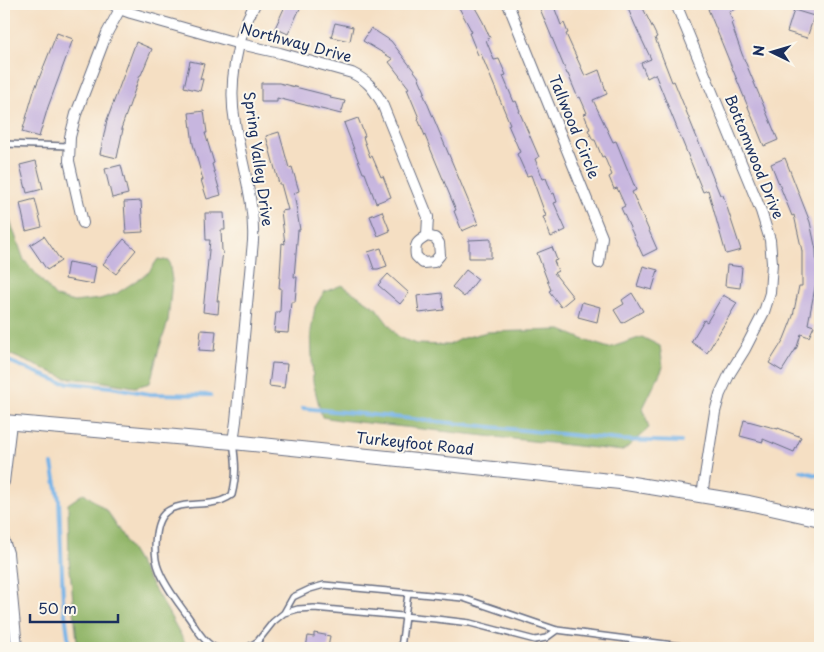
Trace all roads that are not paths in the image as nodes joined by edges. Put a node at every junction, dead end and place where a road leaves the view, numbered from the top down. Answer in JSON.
{"nodes":[{"id":1,"x":255,"y":4,"type":"edge"},
{"id":2,"x":508,"y":4,"type":"edge"},
{"id":3,"x":676,"y":4,"type":"edge"},
{"id":4,"x":116,"y":6,"type":"edge"},
{"id":5,"x":240,"y":44,"type":"junction"},
{"id":6,"x":4,"y":144,"type":"edge"},
{"id":7,"x":69,"y":146,"type":"junction"},
{"id":8,"x":83,"y":223,"type":"dead end"},
{"id":9,"x":427,"y":236,"type":"dead end"},
{"id":10,"x":599,"y":263,"type":"dead end"},
{"id":11,"x":7,"y":423,"type":"edge"},
{"id":12,"x":233,"y":442,"type":"junction"},
{"id":13,"x":4,"y":482,"type":"edge"},
{"id":14,"x":702,"y":495,"type":"junction"},
{"id":15,"x":820,"y":519,"type":"edge"},
{"id":16,"x":4,"y":541,"type":"edge"},
{"id":17,"x":408,"y":593,"type":"junction"},
{"id":18,"x":284,"y":613,"type":"junction"},
{"id":19,"x":405,"y":616,"type":"junction"},
{"id":20,"x":557,"y":630,"type":"junction"},
{"id":21,"x":681,"y":646,"type":"dead end"},
{"id":22,"x":17,"y":648,"type":"edge"},
{"id":23,"x":217,"y":648,"type":"edge"},
{"id":24,"x":247,"y":648,"type":"edge"},
{"id":25,"x":401,"y":648,"type":"edge"}],
"edges":[{"from":1,"to":5,"type":"street","name":"Spring Valley Drive"},
{"from":2,"to":10,"type":"street","name":"Tallwood Circle"},
{"from":3,"to":14,"type":"street","name":"Bottomwood Drive"},
{"from":4,"to":5,"type":"street","name":"Northway Drive"},
{"from":4,"to":7,"type":"street"},
{"from":5,"to":9,"type":"street","name":"Northway Drive"},
{"from":5,"to":12,"type":"street","name":"Spring Valley Drive"},
{"from":6,"to":7,"type":"lane"},
{"from":7,"to":8,"type":"street"},
{"from":11,"to":12,"type":"main road","name":"Turkeyfoot Road"},
{"from":11,"to":13,"type":"street"},
{"from":12,"to":14,"type":"main road","name":"Turkeyfoot Road"},
{"from":12,"to":23,"type":"lane"},
{"from":14,"to":15,"type":"main road","name":"Turkeyfoot Road"},
{"from":16,"to":22,"type":"street"},
{"from":17,"to":18,"type":"lane"},
{"from":17,"to":19,"type":"lane"},
{"from":17,"to":20,"type":"lane"},
{"from":18,"to":19,"type":"lane"},
{"from":18,"to":24,"type":"lane"},
{"from":19,"to":20,"type":"lane"},
{"from":19,"to":25,"type":"lane"},
{"from":20,"to":21,"type":"lane"}]}
